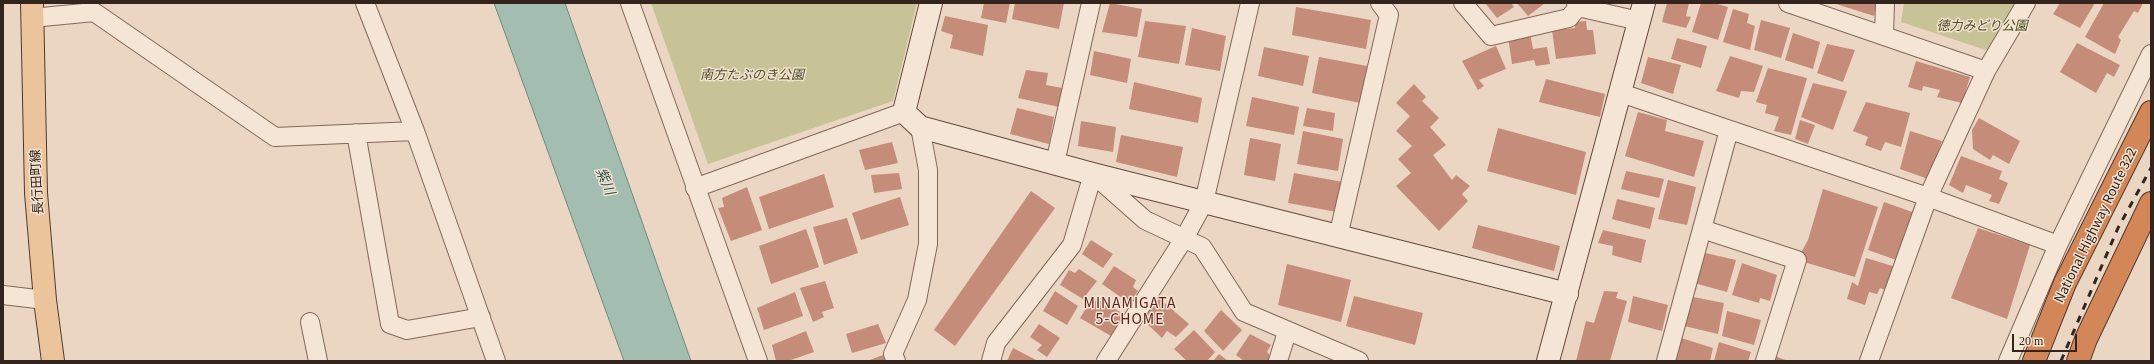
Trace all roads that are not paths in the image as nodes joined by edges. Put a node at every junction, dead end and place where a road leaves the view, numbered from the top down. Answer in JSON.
{"nodes":[{"id":1,"x":365,"y":3,"type":"edge"},
{"id":2,"x":630,"y":3,"type":"edge"},
{"id":3,"x":931,"y":3,"type":"edge"},
{"id":4,"x":1091,"y":3,"type":"edge"},
{"id":5,"x":1250,"y":3,"type":"edge"},
{"id":6,"x":1380,"y":3,"type":"edge"},
{"id":7,"x":1463,"y":3,"type":"edge"},
{"id":8,"x":1788,"y":3,"type":"edge"},
{"id":9,"x":1885,"y":3,"type":"edge"},
{"id":10,"x":2026,"y":3,"type":"edge"},
{"id":11,"x":1577,"y":5,"type":"edge"},
{"id":12,"x":32,"y":11,"type":"edge"},
{"id":13,"x":1641,"y":12,"type":"edge"},
{"id":14,"x":1884,"y":35,"type":"junction"},
{"id":15,"x":2151,"y":54,"type":"edge"},
{"id":16,"x":1986,"y":71,"type":"junction"},
{"id":17,"x":1621,"y":93,"type":"junction"},
{"id":18,"x":904,"y":112,"type":"junction"},
{"id":19,"x":2151,"y":112,"type":"edge"},
{"id":20,"x":920,"y":127,"type":"junction"},
{"id":21,"x":1729,"y":130,"type":"junction"},
{"id":22,"x":416,"y":131,"type":"junction"},
{"id":23,"x":356,"y":133,"type":"junction"},
{"id":24,"x":1054,"y":163,"type":"junction"},
{"id":25,"x":1093,"y":174,"type":"junction"},
{"id":26,"x":695,"y":188,"type":"junction"},
{"id":27,"x":1928,"y":197,"type":"junction"},
{"id":28,"x":1204,"y":202,"type":"junction"},
{"id":29,"x":2149,"y":210,"type":"edge"},
{"id":30,"x":1702,"y":229,"type":"junction"},
{"id":31,"x":1185,"y":237,"type":"junction"},
{"id":32,"x":1338,"y":237,"type":"junction"},
{"id":33,"x":2058,"y":245,"type":"junction"},
{"id":34,"x":1567,"y":294,"type":"junction"},
{"id":35,"x":3,"y":295,"type":"edge"},
{"id":36,"x":45,"y":300,"type":"junction"},
{"id":37,"x":481,"y":317,"type":"junction"},
{"id":38,"x":310,"y":322,"type":"dead end"},
{"id":39,"x":1287,"y":332,"type":"junction"},
{"id":40,"x":53,"y":361,"type":"edge"},
{"id":41,"x":318,"y":361,"type":"edge"},
{"id":42,"x":496,"y":361,"type":"edge"},
{"id":43,"x":758,"y":361,"type":"edge"},
{"id":44,"x":896,"y":361,"type":"edge"},
{"id":45,"x":991,"y":361,"type":"edge"},
{"id":46,"x":1106,"y":361,"type":"edge"},
{"id":47,"x":1278,"y":361,"type":"edge"},
{"id":48,"x":1359,"y":361,"type":"edge"},
{"id":49,"x":1548,"y":361,"type":"edge"},
{"id":50,"x":1666,"y":361,"type":"edge"},
{"id":51,"x":1765,"y":361,"type":"edge"},
{"id":52,"x":1869,"y":361,"type":"edge"},
{"id":53,"x":2008,"y":361,"type":"edge"},
{"id":54,"x":2034,"y":361,"type":"edge"},
{"id":55,"x":2078,"y":361,"type":"edge"}],
"edges":[{"from":1,"to":22,"type":"street"},
{"from":2,"to":26,"type":"street"},
{"from":3,"to":18,"type":"street"},
{"from":4,"to":24,"type":"street"},
{"from":5,"to":28,"type":"street"},
{"from":6,"to":32,"type":"street"},
{"from":7,"to":11,"type":"street"},
{"from":8,"to":14,"type":"street"},
{"from":9,"to":14,"type":"street"},
{"from":10,"to":16,"type":"street"},
{"from":11,"to":13,"type":"street"},
{"from":12,"to":23,"type":"street"},
{"from":12,"to":36,"type":"main road","name":"長行田町線"},
{"from":13,"to":17,"type":"street"},
{"from":14,"to":16,"type":"street"},
{"from":15,"to":33,"type":"street"},
{"from":16,"to":27,"type":"street"},
{"from":17,"to":21,"type":"street"},
{"from":17,"to":34,"type":"street"},
{"from":18,"to":20,"type":"street"},
{"from":18,"to":26,"type":"street"},
{"from":19,"to":54,"type":"highway","name":"National Highway Route 322"},
{"from":20,"to":24,"type":"street"},
{"from":20,"to":44,"type":"street"},
{"from":21,"to":27,"type":"street"},
{"from":21,"to":30,"type":"street"},
{"from":22,"to":23,"type":"street"},
{"from":22,"to":37,"type":"street"},
{"from":23,"to":37,"type":"street"},
{"from":24,"to":25,"type":"street"},
{"from":25,"to":28,"type":"street"},
{"from":25,"to":31,"type":"street"},
{"from":25,"to":45,"type":"street"},
{"from":26,"to":43,"type":"street"},
{"from":27,"to":33,"type":"street"},
{"from":27,"to":52,"type":"street"},
{"from":28,"to":31,"type":"street"},
{"from":28,"to":32,"type":"street"},
{"from":29,"to":55,"type":"highway"},
{"from":30,"to":50,"type":"street"},
{"from":30,"to":51,"type":"street"},
{"from":31,"to":39,"type":"street"},
{"from":31,"to":46,"type":"street"},
{"from":32,"to":34,"type":"street"},
{"from":33,"to":53,"type":"street"},
{"from":34,"to":49,"type":"street"},
{"from":35,"to":36,"type":"street"},
{"from":36,"to":40,"type":"main road","name":"長行田町線"},
{"from":37,"to":42,"type":"street"},
{"from":38,"to":41,"type":"street"},
{"from":39,"to":47,"type":"street"},
{"from":39,"to":48,"type":"street"}]}
